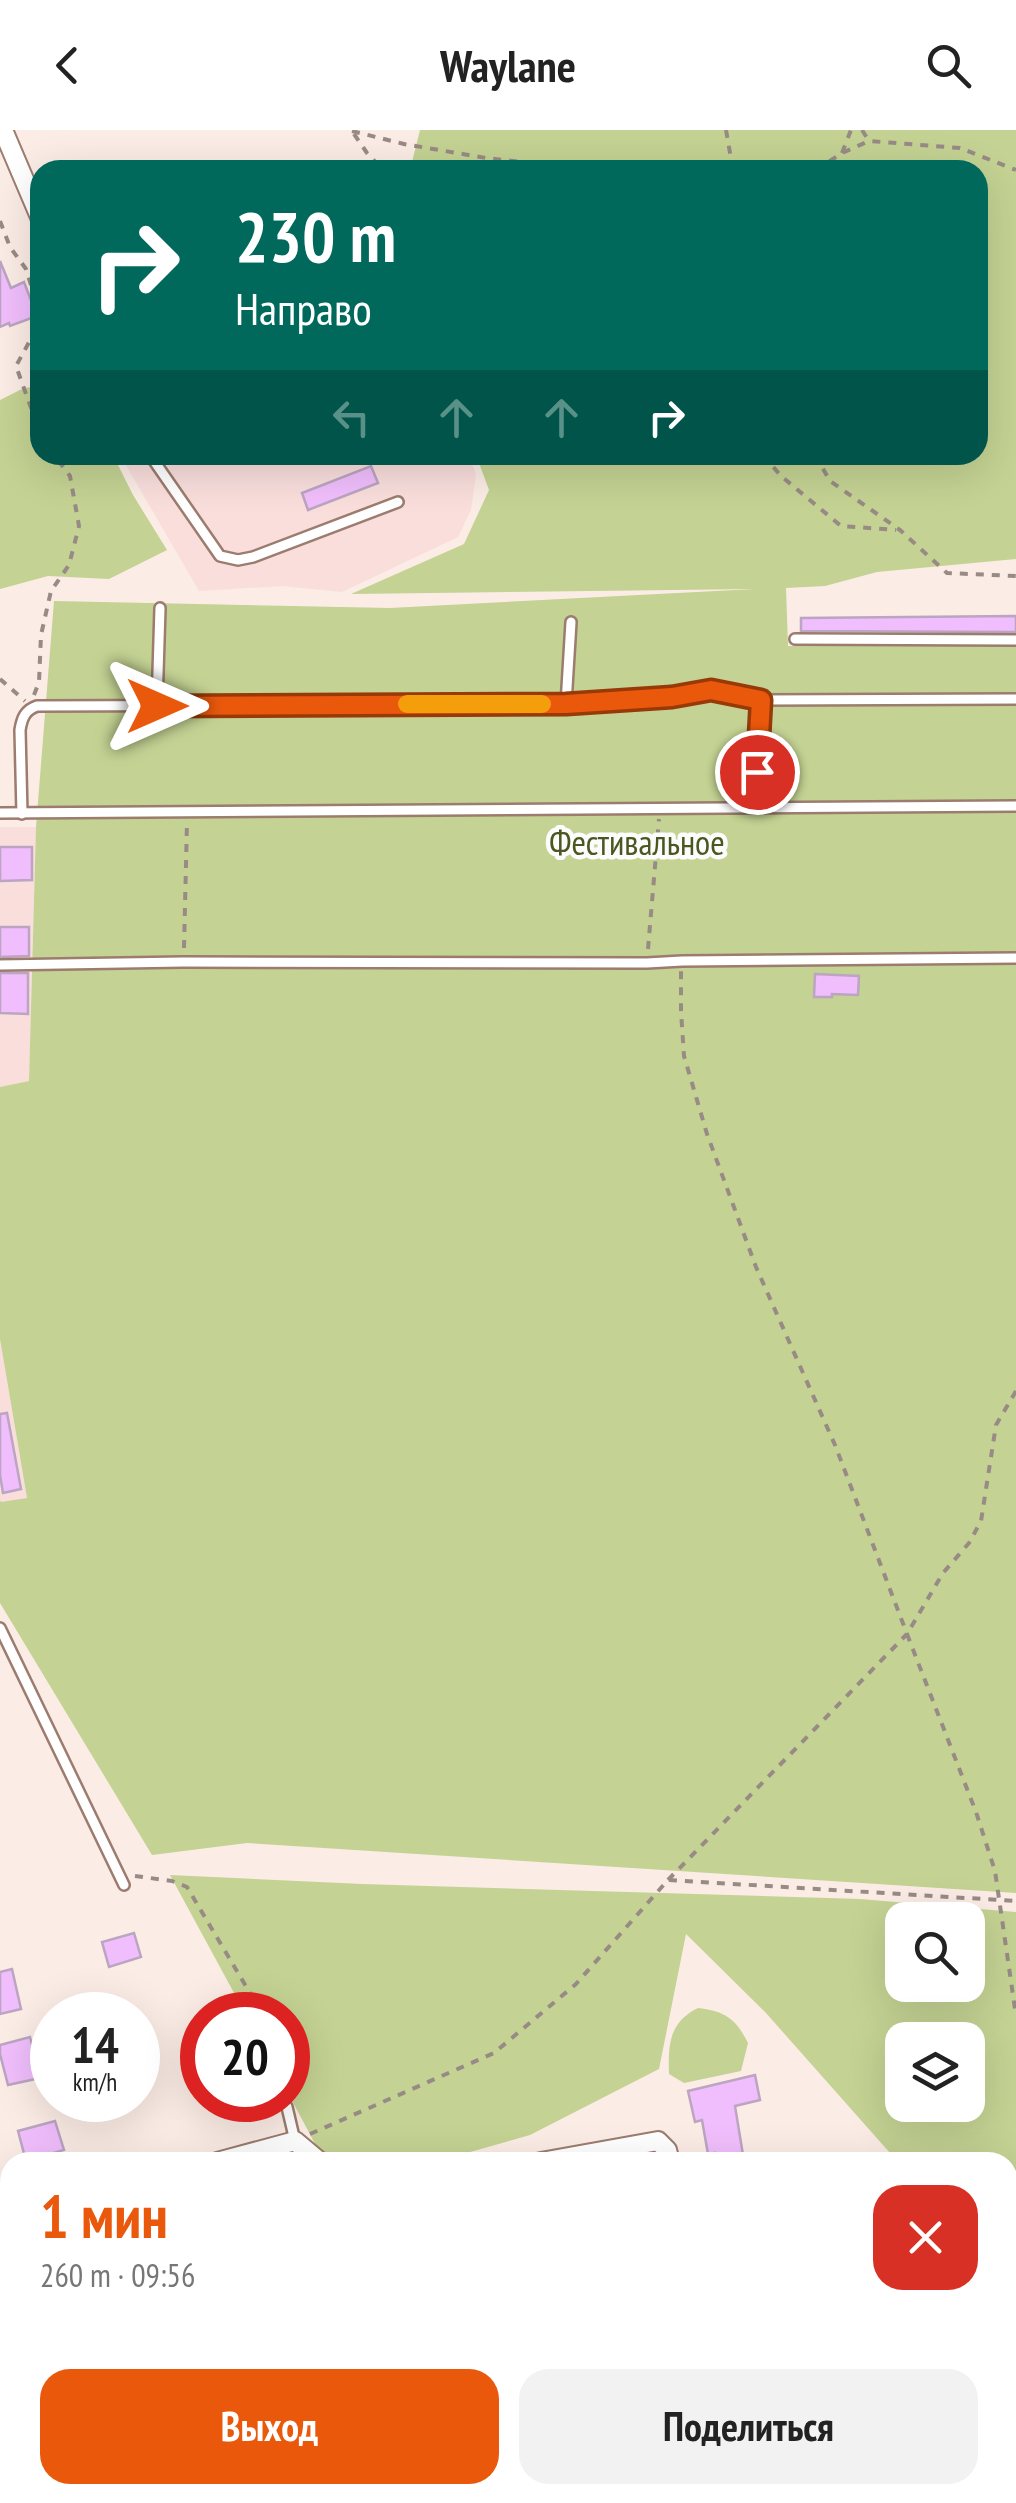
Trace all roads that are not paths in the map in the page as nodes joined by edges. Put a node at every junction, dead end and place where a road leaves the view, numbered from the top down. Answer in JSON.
{"nodes":[{"id":1,"x":3,"y":130,"type":"edge"},
{"id":2,"x":30,"y":193,"type":"edge"},
{"id":3,"x":157,"y":465,"type":"edge"},
{"id":4,"x":398,"y":502,"type":"dead end"},
{"id":5,"x":160,"y":608,"type":"dead end"},
{"id":6,"x":571,"y":622,"type":"dead end"},
{"id":7,"x":795,"y":639,"type":"dead end"},
{"id":8,"x":1016,"y":640,"type":"edge"},
{"id":9,"x":1016,"y":699,"type":"edge"},
{"id":10,"x":761,"y":700,"type":"junction"},
{"id":11,"x":566,"y":704,"type":"junction"},
{"id":12,"x":157,"y":706,"type":"junction"},
{"id":13,"x":1016,"y":806,"type":"edge"},
{"id":14,"x":754,"y":808,"type":"junction"},
{"id":15,"x":0,"y":813,"type":"edge"},
{"id":16,"x":22,"y":814,"type":"junction"},
{"id":17,"x":1016,"y":958,"type":"edge"},
{"id":18,"x":0,"y":964,"type":"edge"},
{"id":19,"x":0,"y":1628,"type":"edge"},
{"id":20,"x":122,"y":1880,"type":"road end"},
{"id":21,"x":291,"y":2122,"type":"edge"},
{"id":22,"x":295,"y":2141,"type":"junction"},
{"id":23,"x":254,"y":2152,"type":"edge"},
{"id":24,"x":311,"y":2152,"type":"edge"},
{"id":25,"x":597,"y":2152,"type":"edge"},
{"id":26,"x":668,"y":2152,"type":"edge"}],
"edges":[{"from":1,"to":2,"type":"street"},
{"from":3,"to":4,"type":"lane"},
{"from":5,"to":12,"type":"lane"},
{"from":6,"to":11,"type":"lane"},
{"from":7,"to":8,"type":"lane"},
{"from":9,"to":10,"type":"lane"},
{"from":10,"to":11,"type":"lane"},
{"from":10,"to":14,"type":"lane"},
{"from":11,"to":12,"type":"lane"},
{"from":12,"to":16,"type":"lane"},
{"from":13,"to":14,"type":"lane"},
{"from":14,"to":16,"type":"lane"},
{"from":15,"to":16,"type":"lane"},
{"from":17,"to":18,"type":"lane"},
{"from":19,"to":20,"type":"lane"},
{"from":21,"to":22,"type":"lane"},
{"from":22,"to":23,"type":"street"},
{"from":22,"to":24,"type":"street"},
{"from":25,"to":26,"type":"street"}]}
